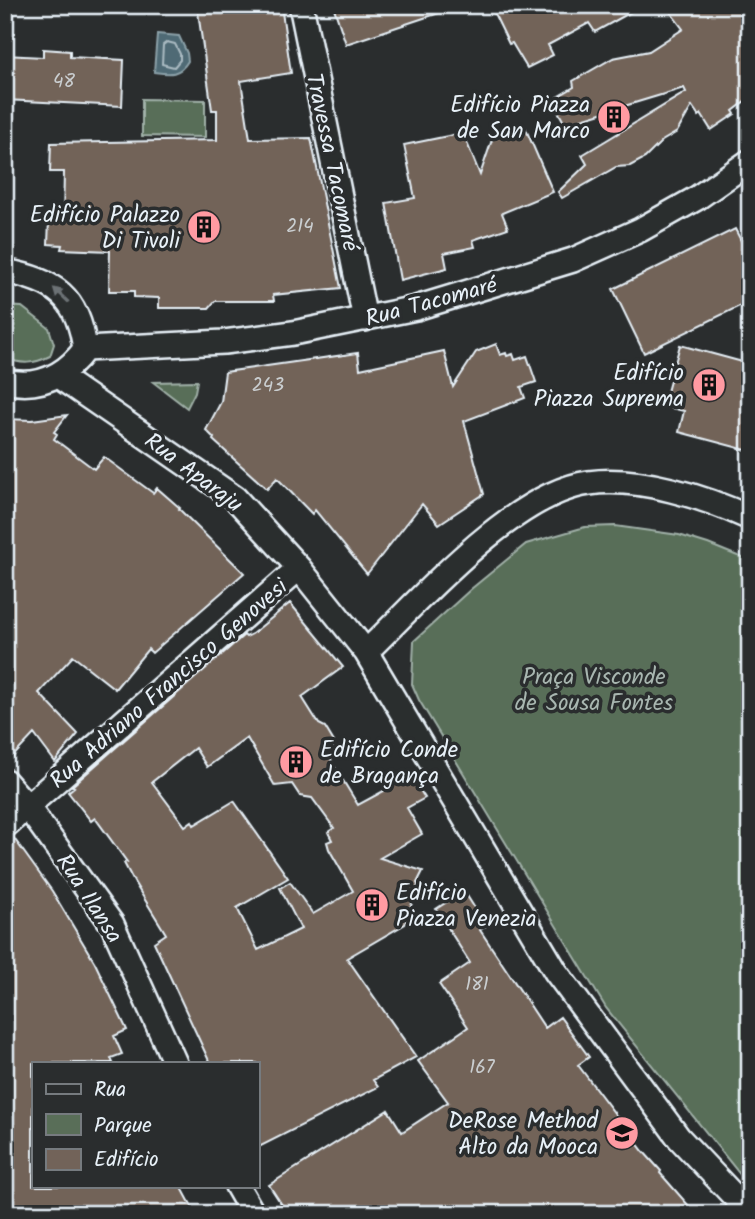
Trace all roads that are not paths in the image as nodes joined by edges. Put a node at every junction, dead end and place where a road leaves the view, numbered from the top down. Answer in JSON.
{"nodes":[{"id":1,"x":301,"y":5,"type":"edge"},
{"id":2,"x":750,"y":161,"type":"edge"},
{"id":3,"x":5,"y":271,"type":"edge"},
{"id":4,"x":365,"y":319,"type":"junction"},
{"id":5,"x":85,"y":349,"type":"junction"},
{"id":6,"x":58,"y":376,"type":"junction"},
{"id":7,"x":5,"y":381,"type":"edge"},
{"id":8,"x":750,"y":519,"type":"edge"},
{"id":9,"x":299,"y":568,"type":"junction"},
{"id":10,"x":366,"y":652,"type":"junction"},
{"id":11,"x":5,"y":781,"type":"edge"},
{"id":12,"x":27,"y":806,"type":"junction"},
{"id":13,"x":5,"y":825,"type":"edge"},
{"id":14,"x":175,"y":1062,"type":"edge"},
{"id":15,"x":238,"y":1188,"type":"edge"},
{"id":16,"x":750,"y":1213,"type":"edge"},
{"id":17,"x":253,"y":1214,"type":"edge"}],
"edges":[{"from":1,"to":4,"type":"street","name":"Travessa Tacomaré"},
{"from":2,"to":4,"type":"street","name":"Rua Tacomaré"},
{"from":5,"to":3,"type":"street","one_way":true},
{"from":4,"to":5,"type":"street","name":"Rua Tacomaré"},
{"from":5,"to":6,"type":"street"},
{"from":6,"to":7,"type":"street"},
{"from":6,"to":9,"type":"street","name":"Rua Aparaju"},
{"from":8,"to":10,"type":"street"},
{"from":9,"to":10,"type":"street","name":"Rua Aparaju"},
{"from":9,"to":12,"type":"street","name":"Rua Adriano Francisco Genovesi"},
{"from":10,"to":16,"type":"street"},
{"from":11,"to":12,"type":"street","name":"Rua Ilansa"},
{"from":12,"to":13,"type":"street","name":"Rua Adriano Francisco Genovesi"},
{"from":12,"to":14,"type":"street","name":"Rua Ilansa"},
{"from":15,"to":17,"type":"street"}]}
